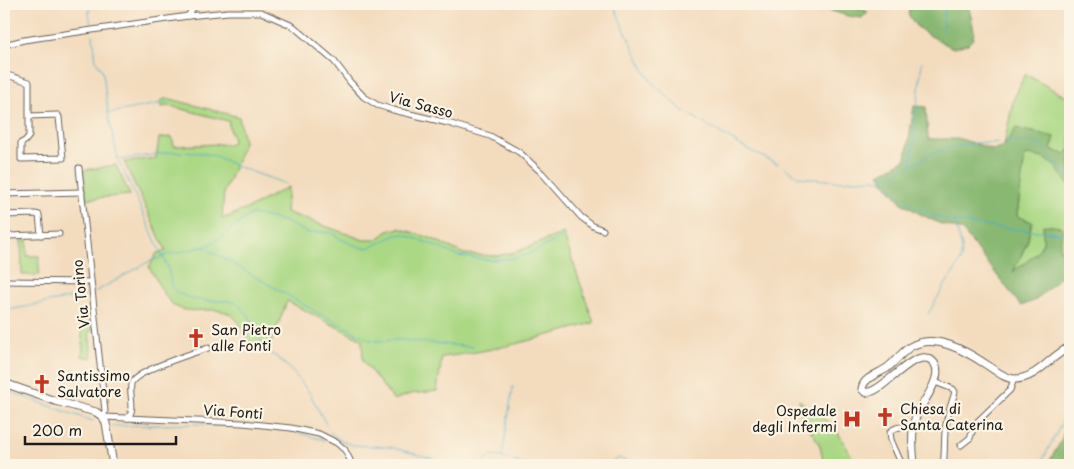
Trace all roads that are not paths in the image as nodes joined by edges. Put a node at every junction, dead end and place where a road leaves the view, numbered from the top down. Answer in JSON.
{"nodes":[{"id":1,"x":200,"y":4,"type":"edge"},
{"id":2,"x":188,"y":16,"type":"junction"},
{"id":3,"x":4,"y":45,"type":"edge"},
{"id":4,"x":4,"y":74,"type":"edge"},
{"id":5,"x":29,"y":116,"type":"junction"},
{"id":6,"x":79,"y":168,"type":"dead end"},
{"id":7,"x":82,"y":192,"type":"junction"},
{"id":8,"x":4,"y":194,"type":"edge"},
{"id":9,"x":4,"y":215,"type":"edge"},
{"id":10,"x":603,"y":230,"type":"dead end"},
{"id":11,"x":59,"y":234,"type":"dead end"},
{"id":12,"x":4,"y":235,"type":"edge"},
{"id":13,"x":41,"y":235,"type":"junction"},
{"id":14,"x":4,"y":281,"type":"edge"},
{"id":15,"x":92,"y":282,"type":"junction"},
{"id":16,"x":1070,"y":347,"type":"edge"},
{"id":17,"x":208,"y":348,"type":"dead end"},
{"id":18,"x":1014,"y":379,"type":"junction"},
{"id":19,"x":935,"y":382,"type":"junction"},
{"id":20,"x":4,"y":383,"type":"edge"},
{"id":21,"x":103,"y":417,"type":"junction"},
{"id":22,"x":128,"y":418,"type":"junction"},
{"id":23,"x":913,"y":428,"type":"junction"},
{"id":24,"x":962,"y":445,"type":"dead end"},
{"id":25,"x":350,"y":460,"type":"dead end"},
{"id":26,"x":113,"y":465,"type":"edge"},
{"id":27,"x":902,"y":465,"type":"edge"},
{"id":28,"x":914,"y":465,"type":"edge"},
{"id":29,"x":943,"y":465,"type":"edge"}],
"edges":[{"from":1,"to":2,"type":"street"},
{"from":2,"to":3,"type":"street","name":"Via Sasso"},
{"from":2,"to":10,"type":"street","name":"Via Sasso"},
{"from":4,"to":5,"type":"street"},
{"from":5,"to":5,"type":"street"},
{"from":6,"to":7,"type":"street","name":"Via Torino"},
{"from":7,"to":8,"type":"street"},
{"from":7,"to":15,"type":"street","name":"Via Torino"},
{"from":9,"to":13,"type":"street"},
{"from":11,"to":13,"type":"street"},
{"from":12,"to":13,"type":"street"},
{"from":14,"to":15,"type":"street"},
{"from":15,"to":21,"type":"street","name":"Via Torino"},
{"from":16,"to":18,"type":"street"},
{"from":17,"to":22,"type":"street"},
{"from":18,"to":19,"type":"street"},
{"from":18,"to":24,"type":"street"},
{"from":19,"to":23,"type":"street"},
{"from":19,"to":29,"type":"street"},
{"from":20,"to":21,"type":"street"},
{"from":21,"to":22,"type":"street","name":"Via Fonti"},
{"from":21,"to":26,"type":"street"},
{"from":22,"to":25,"type":"street","name":"Via Fonti"},
{"from":23,"to":27,"type":"street"},
{"from":23,"to":28,"type":"street"}]}
